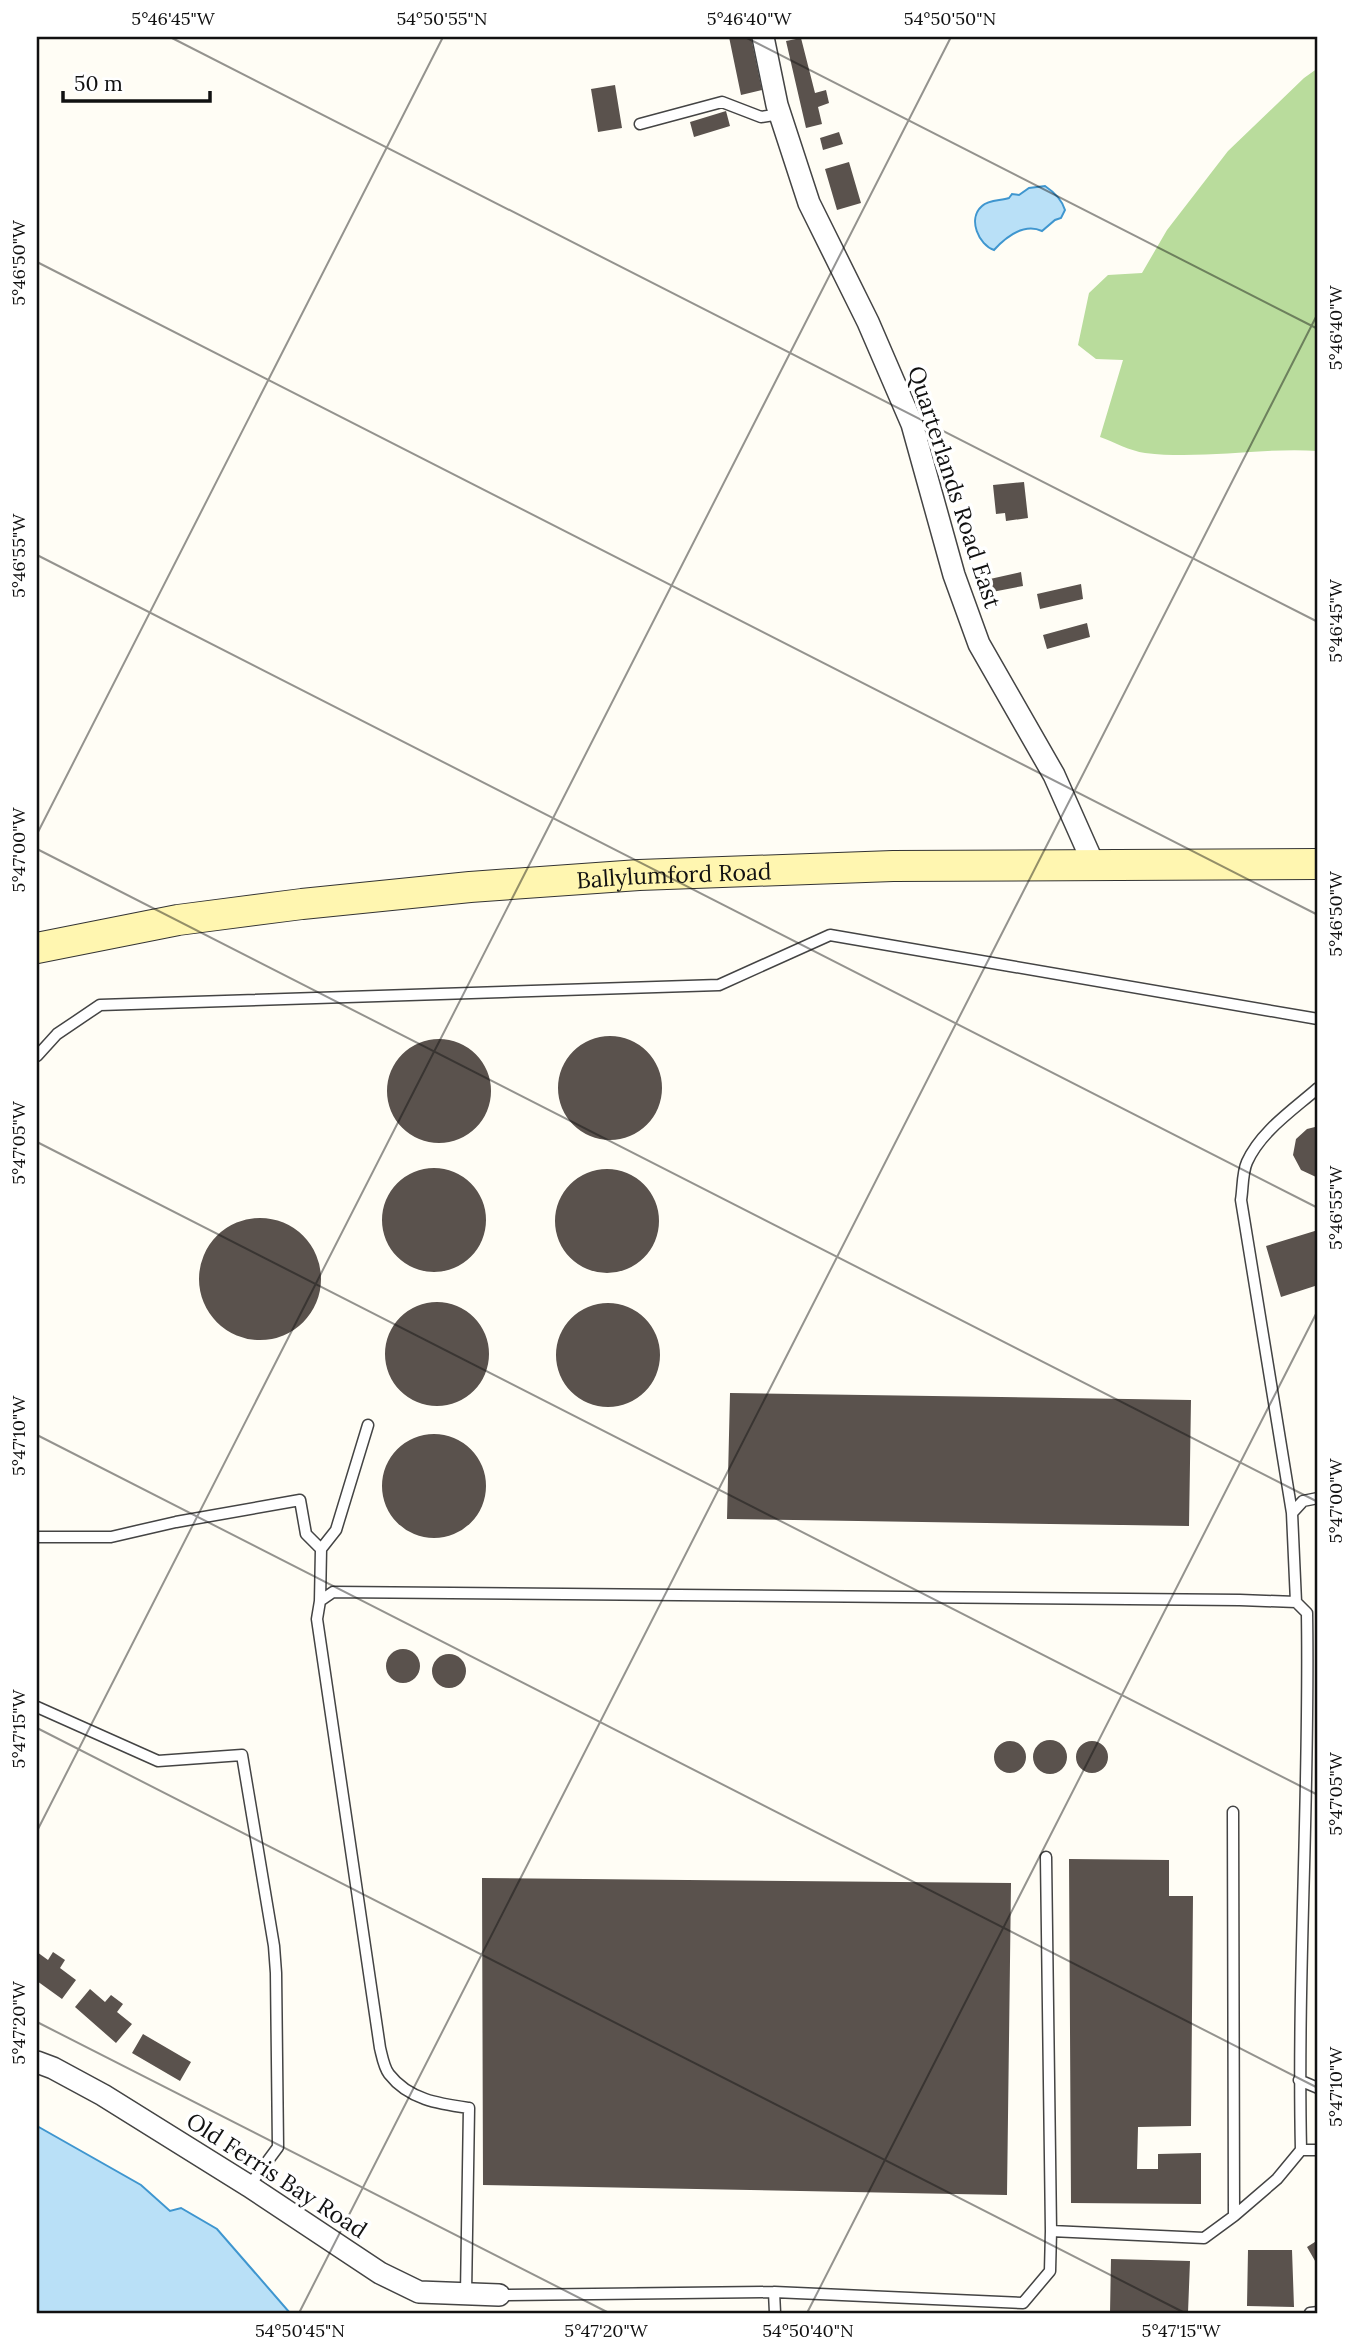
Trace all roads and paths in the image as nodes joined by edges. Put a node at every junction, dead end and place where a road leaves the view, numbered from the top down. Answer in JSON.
{"nodes":[{"id":1,"x":763,"y":37,"type":"edge"},
{"id":2,"x":780,"y":114,"type":"junction"},
{"id":3,"x":640,"y":124,"type":"dead end"},
{"id":4,"x":1318,"y":864,"type":"edge"},
{"id":5,"x":1094,"y":865,"type":"junction"},
{"id":6,"x":37,"y":948,"type":"edge"},
{"id":7,"x":1318,"y":1019,"type":"edge"},
{"id":8,"x":37,"y":1056,"type":"edge"},
{"id":9,"x":1318,"y":1088,"type":"edge"},
{"id":10,"x":368,"y":1425,"type":"dead end"},
{"id":11,"x":1318,"y":1498,"type":"edge"},
{"id":12,"x":1292,"y":1513,"type":"junction"},
{"id":13,"x":37,"y":1537,"type":"edge"},
{"id":14,"x":321,"y":1549,"type":"junction"},
{"id":15,"x":320,"y":1601,"type":"junction"},
{"id":16,"x":1296,"y":1602,"type":"junction"},
{"id":17,"x":37,"y":1707,"type":"edge"},
{"id":18,"x":1233,"y":1812,"type":"dead end"},
{"id":19,"x":1046,"y":1857,"type":"dead end"},
{"id":20,"x":37,"y":2062,"type":"edge"},
{"id":21,"x":1299,"y":2080,"type":"junction"},
{"id":22,"x":1318,"y":2088,"type":"edge"},
{"id":23,"x":1301,"y":2150,"type":"junction"},
{"id":24,"x":1318,"y":2150,"type":"edge"},
{"id":25,"x":249,"y":2186,"type":"junction"},
{"id":26,"x":1234,"y":2216,"type":"junction"},
{"id":27,"x":1051,"y":2231,"type":"junction"},
{"id":28,"x":774,"y":2292,"type":"junction"},
{"id":29,"x":466,"y":2294,"type":"junction"},
{"id":30,"x":499,"y":2295,"type":"joint"},
{"id":31,"x":1318,"y":2312,"type":"edge"},
{"id":32,"x":775,"y":2313,"type":"edge"},
{"id":33,"x":1310,"y":2313,"type":"edge"}],
"edges":[{"from":1,"to":2,"type":"street","name":"Quarterlands Road East"},
{"from":2,"to":3,"type":"lane"},
{"from":2,"to":5,"type":"street","name":"Quarterlands Road East"},
{"from":4,"to":5,"type":"main road","name":"Ballylumford Road"},
{"from":5,"to":6,"type":"main road","name":"Ballylumford Road"},
{"from":7,"to":8,"type":"lane"},
{"from":9,"to":12,"type":"lane"},
{"from":10,"to":14,"type":"lane"},
{"from":11,"to":12,"type":"lane"},
{"from":12,"to":16,"type":"lane"},
{"from":13,"to":14,"type":"lane"},
{"from":14,"to":15,"type":"lane"},
{"from":15,"to":16,"type":"lane"},
{"from":15,"to":29,"type":"lane"},
{"from":16,"to":21,"type":"lane"},
{"from":17,"to":25,"type":"lane"},
{"from":18,"to":26,"type":"lane"},
{"from":19,"to":27,"type":"lane"},
{"from":20,"to":25,"type":"street","name":"Old Ferris Bay Road"},
{"from":21,"to":22,"type":"lane"},
{"from":21,"to":23,"type":"lane"},
{"from":23,"to":24,"type":"lane"},
{"from":23,"to":26,"type":"lane"},
{"from":25,"to":29,"type":"street","name":"Old Ferris Bay Road"},
{"from":26,"to":27,"type":"lane"},
{"from":27,"to":28,"type":"lane"},
{"from":28,"to":30,"type":"lane"},
{"from":28,"to":32,"type":"lane"},
{"from":29,"to":30,"type":"street","name":"Old Ferris Bay Road"},
{"from":31,"to":33,"type":"lane"}]}
